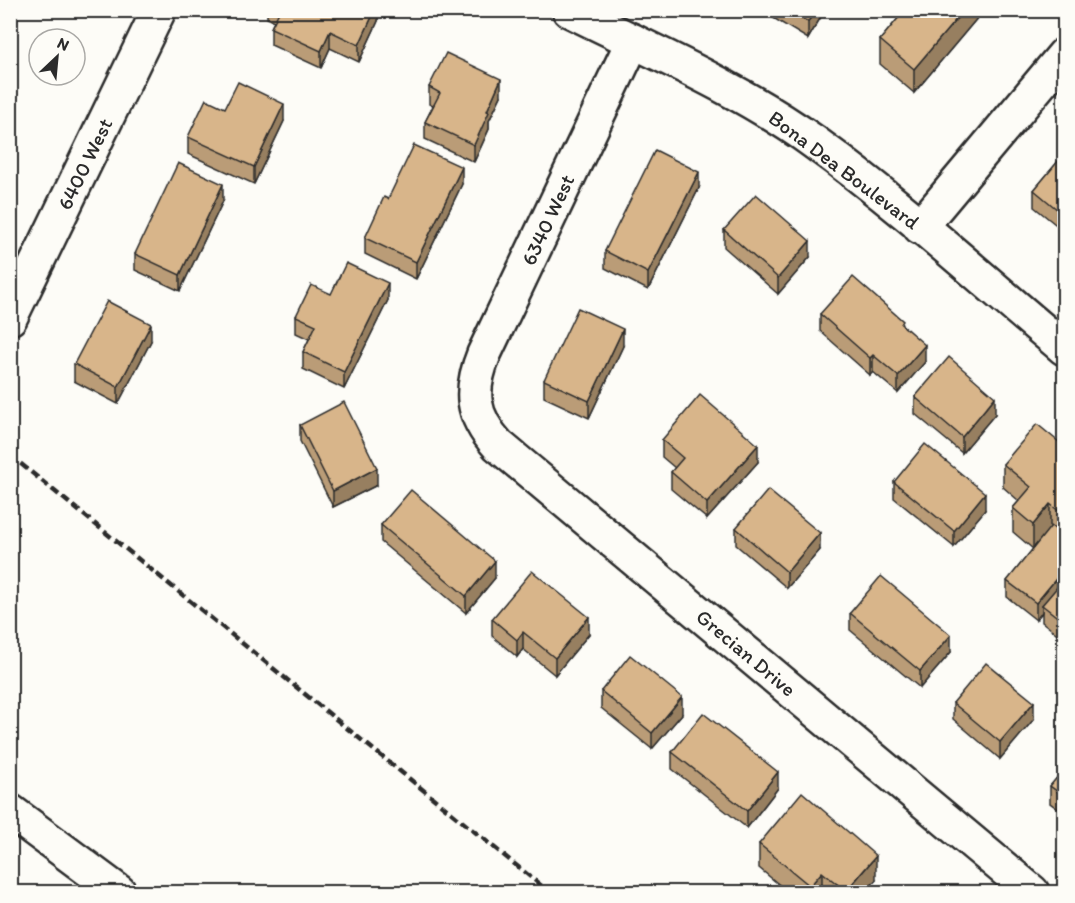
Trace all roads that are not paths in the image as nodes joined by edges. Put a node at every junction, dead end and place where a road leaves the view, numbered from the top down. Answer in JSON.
{"nodes":[{"id":1,"x":159,"y":10,"type":"edge"},
{"id":2,"x":569,"y":10,"type":"edge"},
{"id":3,"x":633,"y":41,"type":"junction"},
{"id":4,"x":1065,"y":55,"type":"edge"},
{"id":5,"x":920,"y":227,"type":"junction"},
{"id":6,"x":10,"y":318,"type":"edge"},
{"id":7,"x":1065,"y":348,"type":"edge"},
{"id":8,"x":474,"y":402,"type":"joint"},
{"id":9,"x":10,"y":812,"type":"edge"},
{"id":10,"x":119,"y":892,"type":"edge"},
{"id":11,"x":1032,"y":892,"type":"edge"}],
"edges":[{"from":1,"to":6,"type":"street","name":"6400 West"},
{"from":2,"to":3,"type":"street","name":"Bona Dea Boulevard"},
{"from":3,"to":5,"type":"street","name":"Bona Dea Boulevard"},
{"from":3,"to":8,"type":"street","name":"6340 West"},
{"from":4,"to":5,"type":"street"},
{"from":5,"to":7,"type":"street","name":"Bona Dea Boulevard"},
{"from":8,"to":11,"type":"street","name":"Grecian Drive"},
{"from":9,"to":10,"type":"street"}]}
